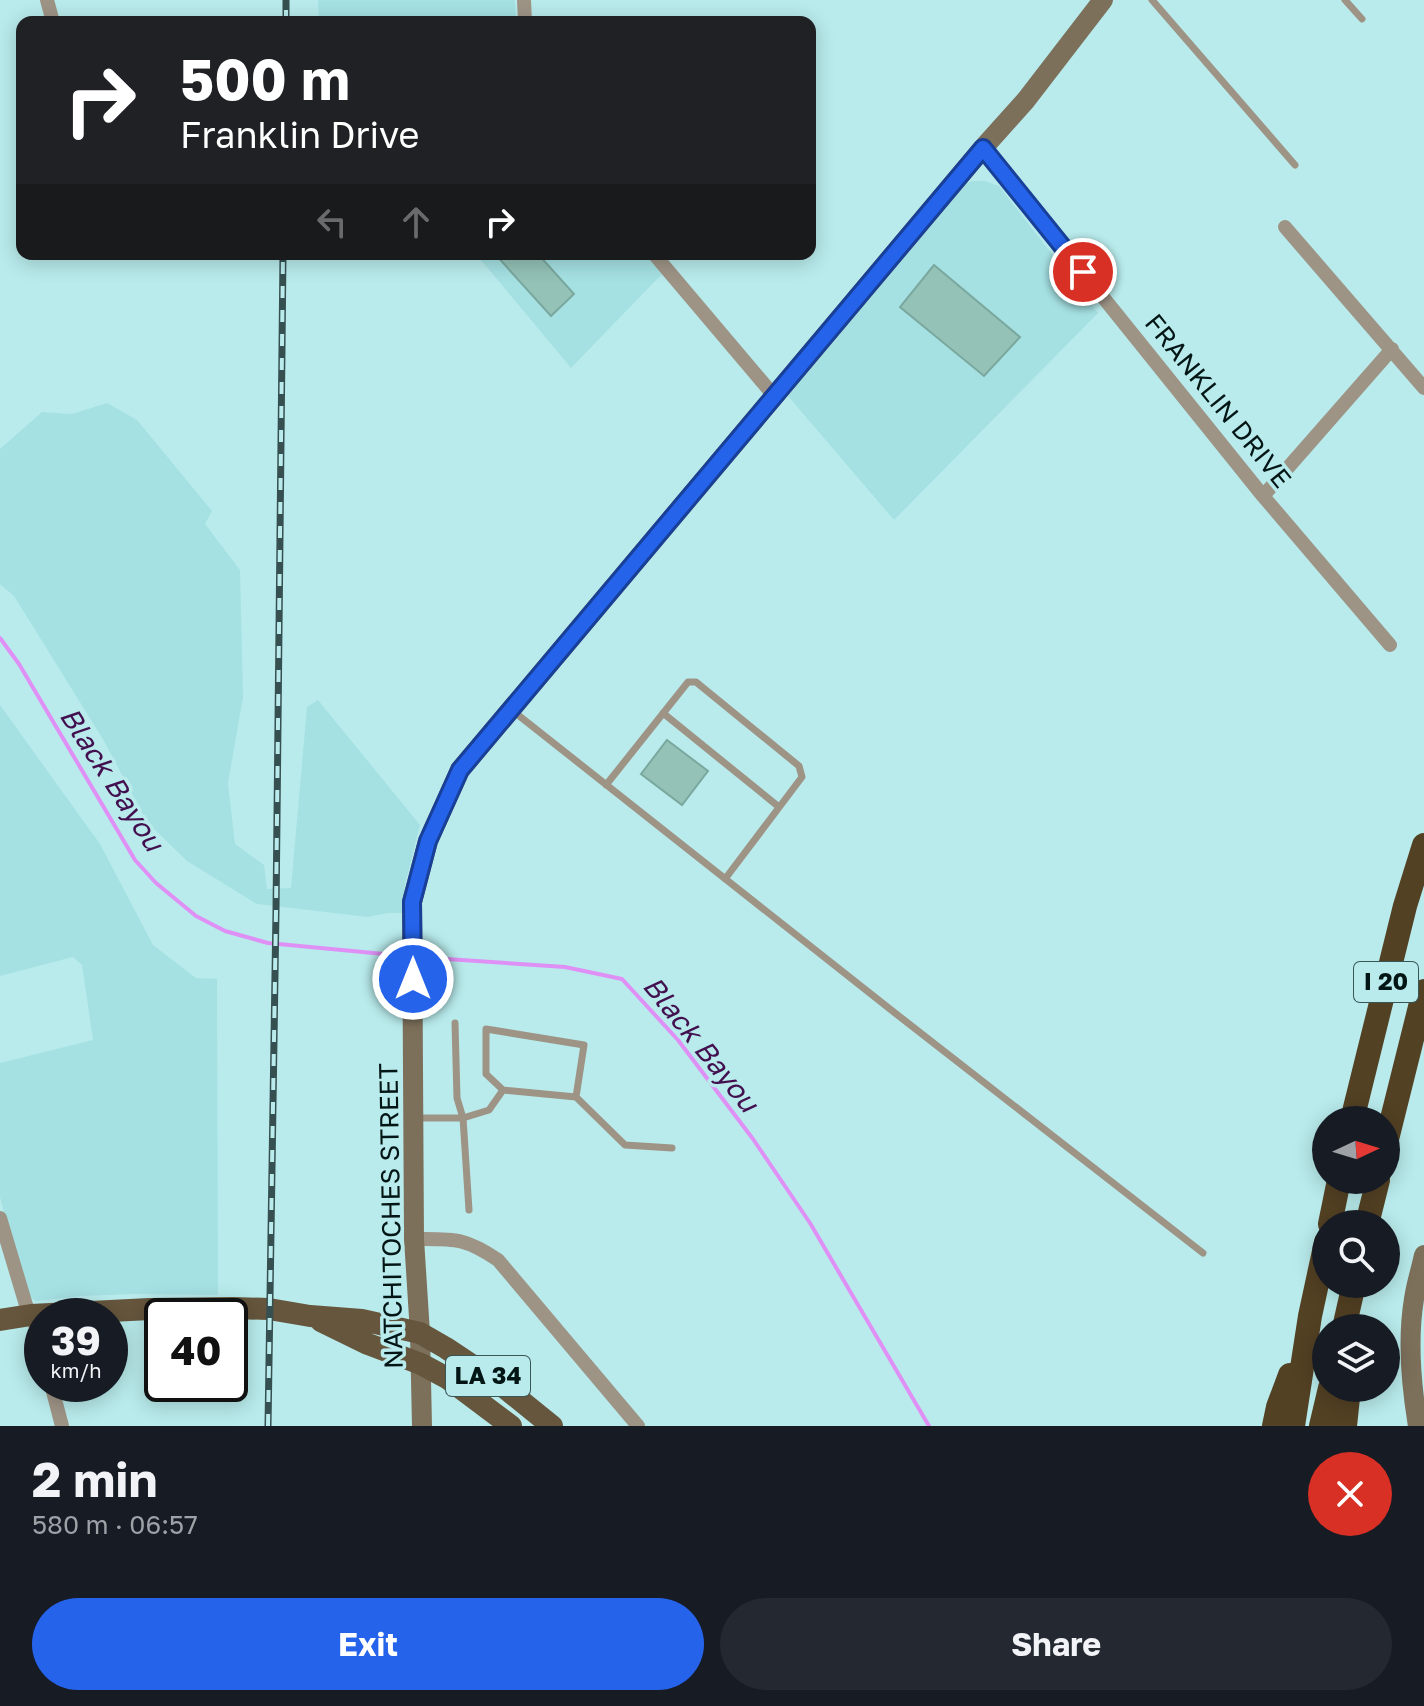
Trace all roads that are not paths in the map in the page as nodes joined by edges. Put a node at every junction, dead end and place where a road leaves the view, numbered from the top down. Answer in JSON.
{"nodes":[{"id":1,"x":1103,"y":0,"type":"edge"},
{"id":2,"x":1152,"y":0,"type":"edge"},
{"id":3,"x":1345,"y":0,"type":"edge"},
{"id":4,"x":1362,"y":19,"type":"dead end"},
{"id":5,"x":983,"y":148,"type":"junction"},
{"id":6,"x":1295,"y":165,"type":"dead end"},
{"id":7,"x":1285,"y":227,"type":"dead end"},
{"id":8,"x":659,"y":260,"type":"edge"},
{"id":9,"x":1392,"y":349,"type":"junction"},
{"id":10,"x":1424,"y":388,"type":"edge"},
{"id":11,"x":775,"y":397,"type":"junction"},
{"id":12,"x":1263,"y":496,"type":"junction"},
{"id":13,"x":1390,"y":645,"type":"dead end"},
{"id":14,"x":511,"y":710,"type":"junction"},
{"id":15,"x":663,"y":713,"type":"junction"},
{"id":16,"x":606,"y":785,"type":"junction"},
{"id":17,"x":779,"y":807,"type":"junction"},
{"id":18,"x":1424,"y":845,"type":"edge"},
{"id":19,"x":725,"y":879,"type":"junction"},
{"id":20,"x":1424,"y":991,"type":"edge"},
{"id":21,"x":455,"y":1023,"type":"dead end"},
{"id":22,"x":503,"y":1090,"type":"junction"},
{"id":23,"x":576,"y":1097,"type":"junction"},
{"id":24,"x":1355,"y":1106,"type":"edge"},
{"id":25,"x":1395,"y":1106,"type":"edge"},
{"id":26,"x":413,"y":1118,"type":"junction"},
{"id":27,"x":463,"y":1118,"type":"junction"},
{"id":28,"x":672,"y":1148,"type":"dead end"},
{"id":29,"x":469,"y":1210,"type":"dead end"},
{"id":30,"x":0,"y":1218,"type":"edge"},
{"id":31,"x":414,"y":1239,"type":"junction"},
{"id":32,"x":1203,"y":1253,"type":"dead end"},
{"id":33,"x":1424,"y":1255,"type":"edge"},
{"id":34,"x":24,"y":1298,"type":"edge"},
{"id":35,"x":1314,"y":1298,"type":"edge"},
{"id":36,"x":128,"y":1310,"type":"edge"},
{"id":37,"x":24,"y":1316,"type":"edge"},
{"id":38,"x":310,"y":1316,"type":"junction"},
{"id":39,"x":1310,"y":1316,"type":"junction"},
{"id":40,"x":0,"y":1320,"type":"edge"},
{"id":41,"x":420,"y":1333,"type":"junction"},
{"id":42,"x":421,"y":1364,"type":"junction"},
{"id":43,"x":56,"y":1402,"type":"edge"},
{"id":44,"x":1327,"y":1402,"type":"edge"},
{"id":45,"x":1348,"y":1402,"type":"edge"},
{"id":46,"x":62,"y":1426,"type":"edge"},
{"id":47,"x":422,"y":1426,"type":"edge"},
{"id":48,"x":511,"y":1426,"type":"edge"},
{"id":49,"x":552,"y":1426,"type":"edge"},
{"id":50,"x":638,"y":1426,"type":"edge"},
{"id":51,"x":1274,"y":1426,"type":"edge"},
{"id":52,"x":1293,"y":1426,"type":"edge"},
{"id":53,"x":1321,"y":1426,"type":"edge"},
{"id":54,"x":1345,"y":1426,"type":"edge"},
{"id":55,"x":1418,"y":1426,"type":"edge"}],
"edges":[{"from":1,"to":5,"type":"street","name":"NATCHITOCHES STREET"},
{"from":2,"to":6,"type":"lane"},
{"from":3,"to":4,"type":"lane"},
{"from":5,"to":11,"type":"street","name":"NATCHITOCHES STREET"},
{"from":5,"to":12,"type":"street","name":"FRANKLIN DRIVE"},
{"from":7,"to":9,"type":"street"},
{"from":8,"to":11,"type":"street"},
{"from":9,"to":10,"type":"street"},
{"from":9,"to":12,"type":"street"},
{"from":11,"to":14,"type":"street","name":"NATCHITOCHES STREET"},
{"from":12,"to":13,"type":"street","name":"FRANKLIN DRIVE"},
{"from":14,"to":16,"type":"lane"},
{"from":14,"to":26,"type":"street","name":"NATCHITOCHES STREET"},
{"from":15,"to":16,"type":"lane"},
{"from":15,"to":17,"type":"lane"},
{"from":15,"to":17,"type":"lane"},
{"from":16,"to":19,"type":"lane"},
{"from":17,"to":19,"type":"lane"},
{"from":18,"to":24,"type":"highway","number":"I 20"},
{"from":19,"to":32,"type":"lane"},
{"from":20,"to":25,"type":"highway","number":"I 20"},
{"from":21,"to":27,"type":"lane"},
{"from":22,"to":23,"type":"lane"},
{"from":22,"to":23,"type":"lane"},
{"from":22,"to":27,"type":"lane"},
{"from":23,"to":28,"type":"lane"},
{"from":26,"to":27,"type":"lane"},
{"from":26,"to":31,"type":"street","name":"NATCHITOCHES STREET"},
{"from":27,"to":29,"type":"lane"},
{"from":30,"to":34,"type":"street"},
{"from":31,"to":41,"type":"street","name":"NATCHITOCHES STREET"},
{"from":31,"to":50,"type":"street"},
{"from":33,"to":55,"type":"street"},
{"from":35,"to":39,"type":"highway"},
{"from":36,"to":38,"type":"main road","number":"LA 34"},
{"from":37,"to":40,"type":"main road","number":"LA 34"},
{"from":38,"to":41,"type":"main road","number":"LA 34"},
{"from":38,"to":42,"type":"main road","number":"LA 34"},
{"from":39,"to":51,"type":"highway"},
{"from":39,"to":52,"type":"highway"},
{"from":41,"to":42,"type":"street","name":"NATCHITOCHES STREET"},
{"from":41,"to":49,"type":"main road","number":"LA 34"},
{"from":42,"to":47,"type":"street","name":"NATCHITOCHES STREET"},
{"from":42,"to":48,"type":"main road","number":"LA 34"},
{"from":43,"to":46,"type":"street"},
{"from":44,"to":53,"type":"highway"},
{"from":45,"to":54,"type":"highway"}]}
